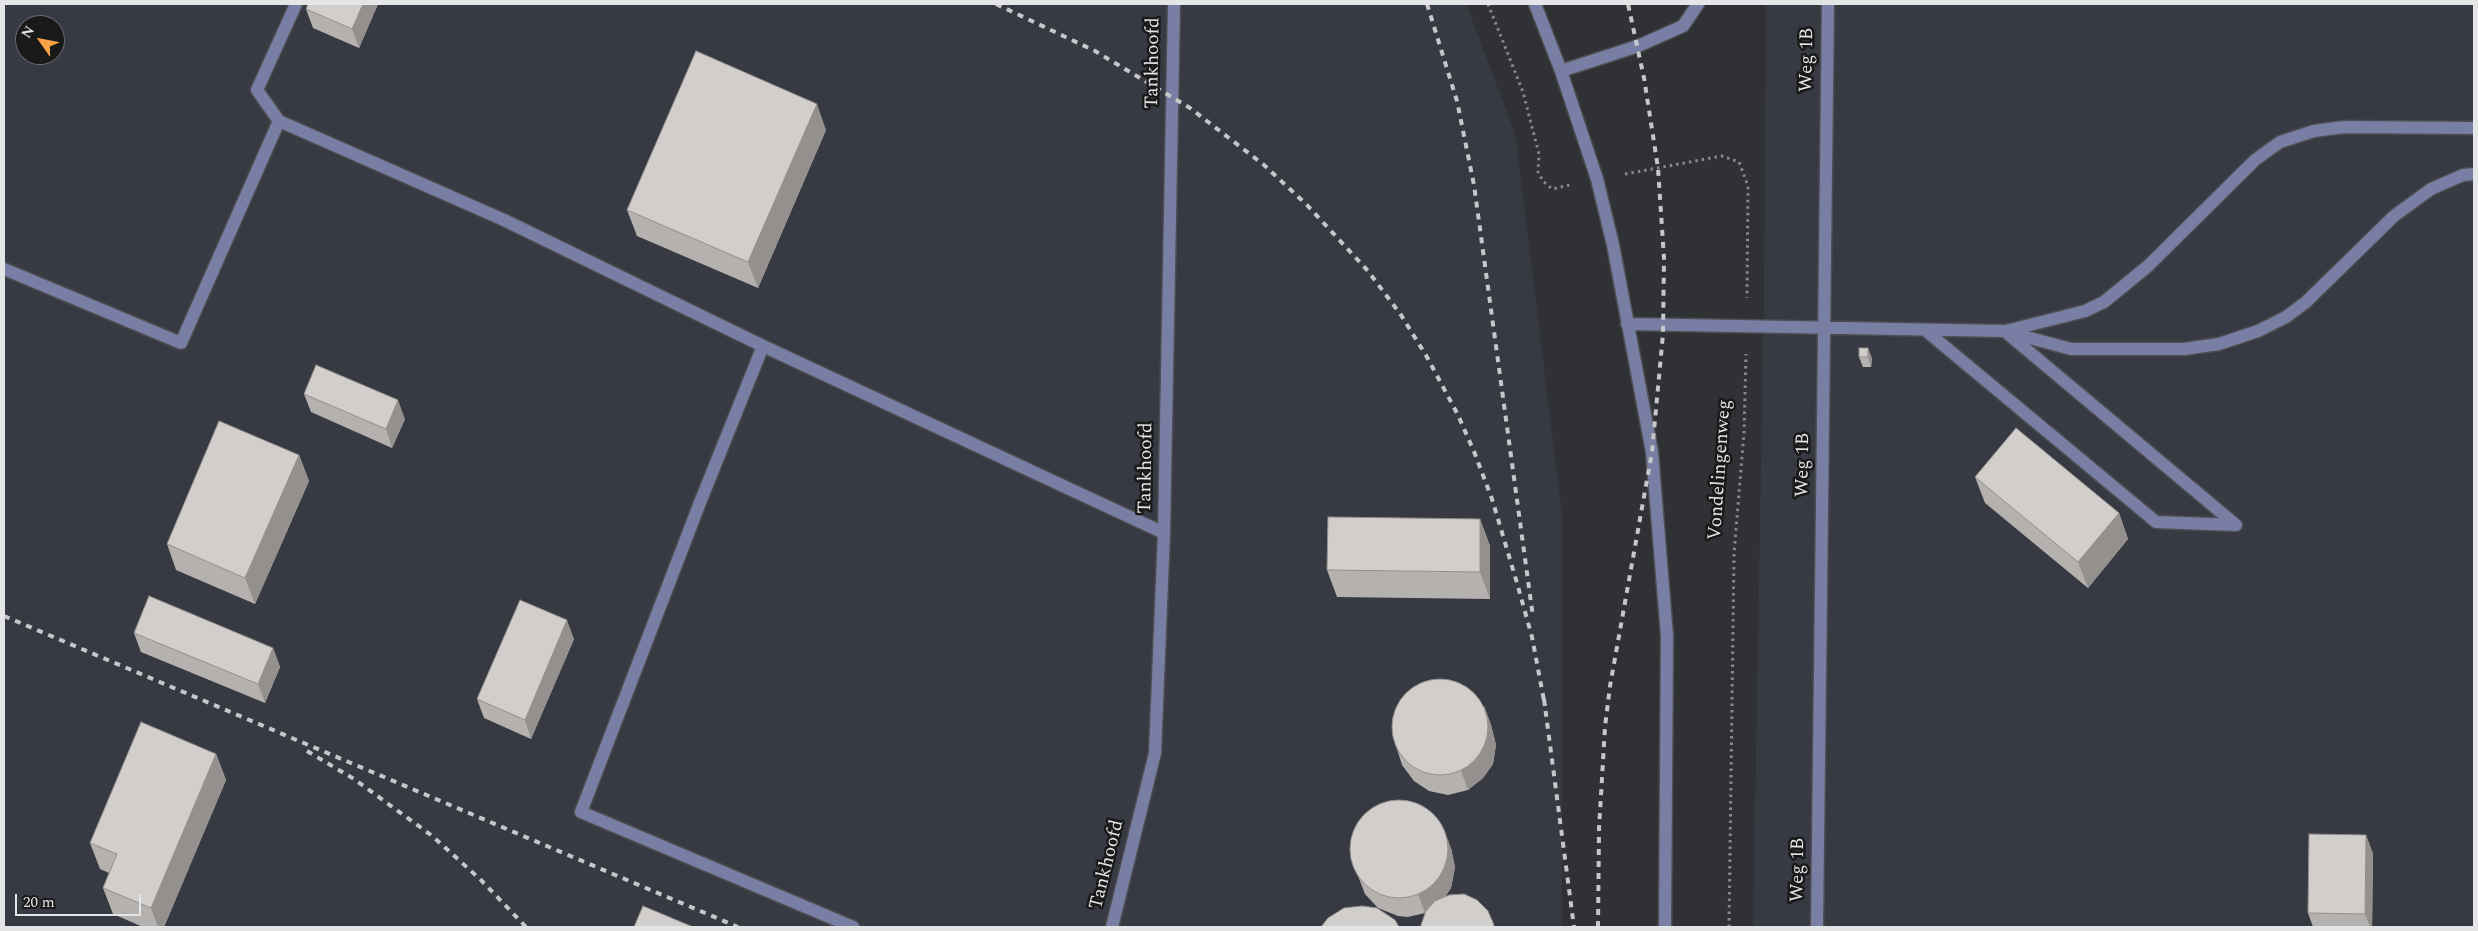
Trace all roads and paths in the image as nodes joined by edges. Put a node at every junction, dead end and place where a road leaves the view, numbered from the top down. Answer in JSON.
{"nodes":[{"id":1,"x":296,"y":4,"type":"edge"},
{"id":2,"x":1174,"y":4,"type":"edge"},
{"id":3,"x":1488,"y":4,"type":"edge"},
{"id":4,"x":1535,"y":4,"type":"edge"},
{"id":5,"x":1698,"y":4,"type":"edge"},
{"id":6,"x":1828,"y":4,"type":"edge"},
{"id":7,"x":1561,"y":71,"type":"junction"},
{"id":8,"x":279,"y":121,"type":"junction"},
{"id":9,"x":2474,"y":128,"type":"edge"},
{"id":10,"x":2474,"y":174,"type":"edge"},
{"id":11,"x":1597,"y":179,"type":"junction"},
{"id":12,"x":4,"y":269,"type":"edge"},
{"id":13,"x":1628,"y":324,"type":"junction"},
{"id":14,"x":1747,"y":327,"type":"junction"},
{"id":15,"x":1824,"y":328,"type":"junction"},
{"id":16,"x":1924,"y":330,"type":"junction"},
{"id":17,"x":2004,"y":331,"type":"junction"},
{"id":18,"x":763,"y":346,"type":"junction"},
{"id":19,"x":1164,"y":533,"type":"junction"},
{"id":20,"x":853,"y":927,"type":"edge"},
{"id":21,"x":1112,"y":927,"type":"edge"},
{"id":22,"x":1665,"y":927,"type":"edge"},
{"id":23,"x":1729,"y":927,"type":"edge"},
{"id":24,"x":1817,"y":927,"type":"edge"}],
"edges":[{"from":1,"to":8,"type":"street"},
{"from":2,"to":19,"type":"street","name":"Tankhoofd"},
{"from":3,"to":11,"type":"path","name":"Vondelingenweg"},
{"from":4,"to":7,"type":"street"},
{"from":5,"to":7,"type":"street"},
{"from":6,"to":15,"type":"street","name":"Weg 1B"},
{"from":7,"to":11,"type":"street"},
{"from":8,"to":12,"type":"street"},
{"from":8,"to":18,"type":"street"},
{"from":9,"to":17,"type":"street"},
{"from":10,"to":17,"type":"street"},
{"from":11,"to":13,"type":"street"},
{"from":11,"to":14,"type":"path","name":"Vondelingenweg"},
{"from":13,"to":14,"type":"street"},
{"from":13,"to":22,"type":"street"},
{"from":14,"to":15,"type":"street"},
{"from":14,"to":23,"type":"path","name":"Vondelingenweg"},
{"from":15,"to":16,"type":"street"},
{"from":15,"to":24,"type":"street","name":"Weg 1B"},
{"from":16,"to":17,"type":"street"},
{"from":16,"to":17,"type":"street"},
{"from":18,"to":19,"type":"street"},
{"from":18,"to":20,"type":"street"},
{"from":19,"to":21,"type":"street","name":"Tankhoofd"}]}
